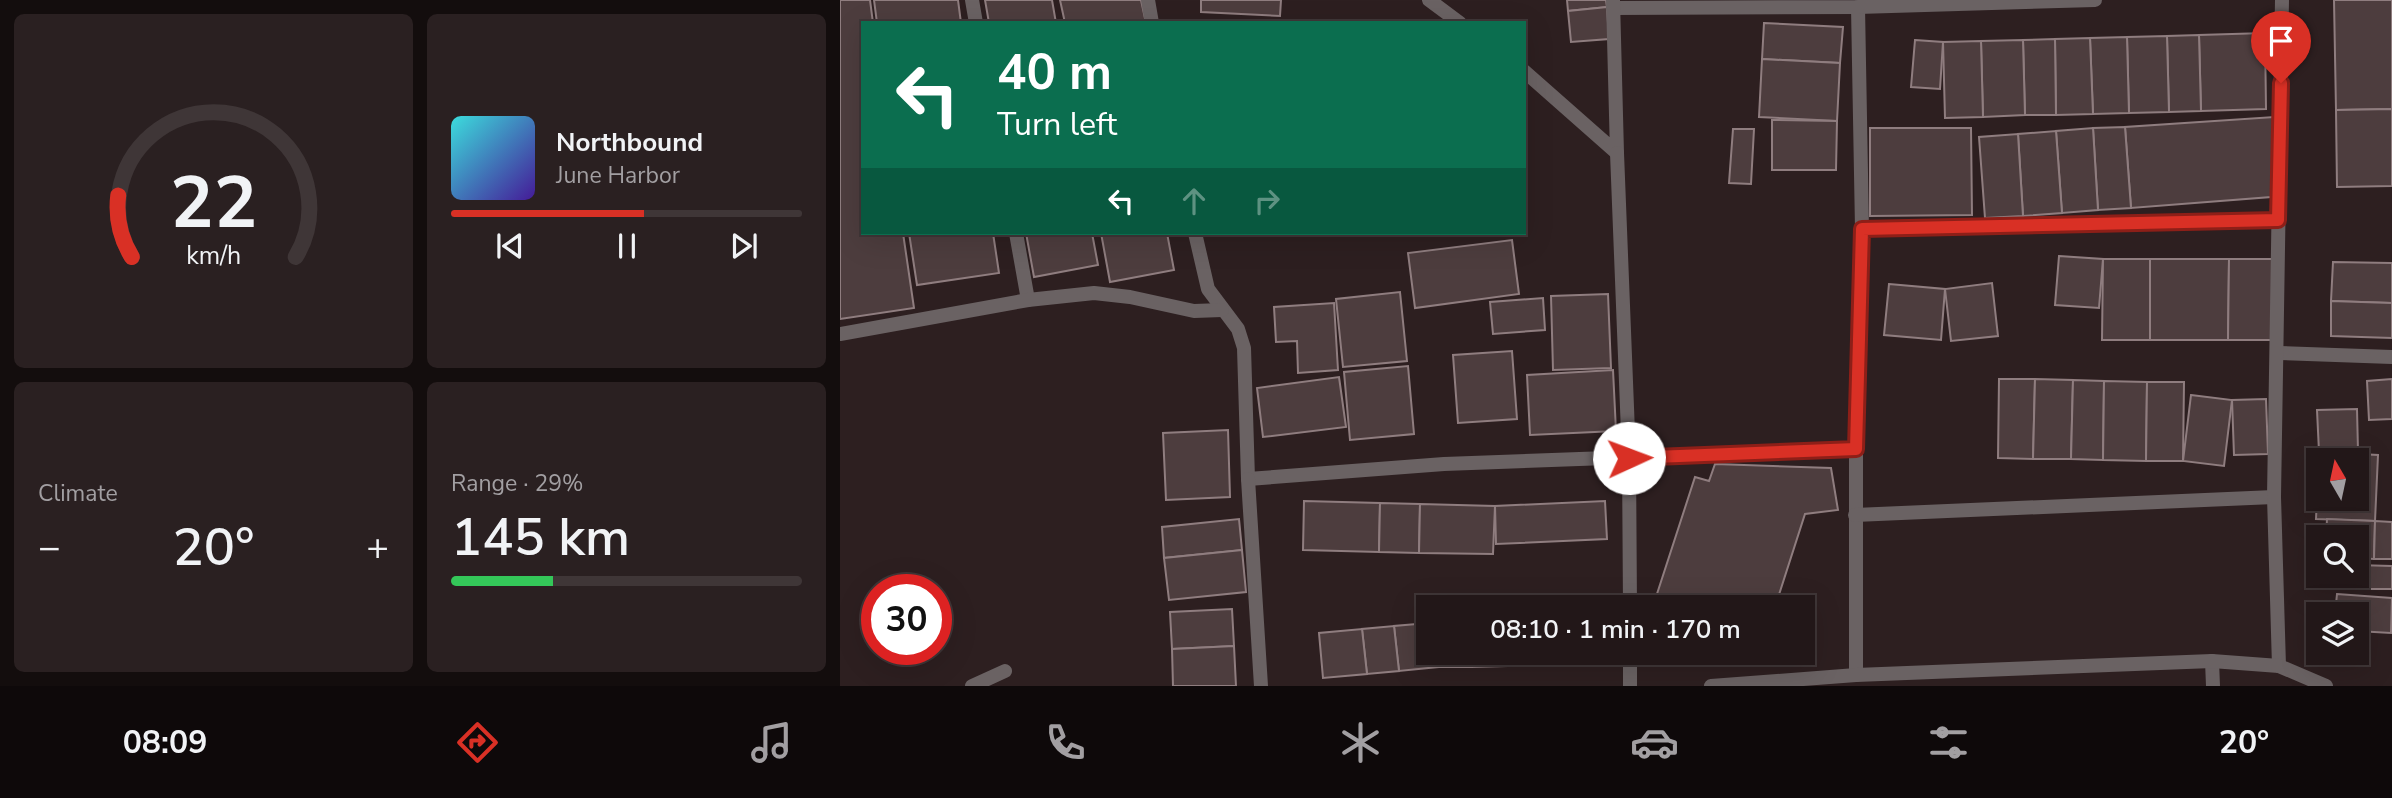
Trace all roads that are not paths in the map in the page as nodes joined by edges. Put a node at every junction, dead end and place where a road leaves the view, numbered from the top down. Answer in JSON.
{"nodes":[{"id":1,"x":972,"y":0,"type":"edge"},
{"id":2,"x":1148,"y":0,"type":"edge"},
{"id":3,"x":1429,"y":0,"type":"edge"},
{"id":4,"x":2095,"y":0,"type":"edge"},
{"id":5,"x":2283,"y":0,"type":"edge"},
{"id":6,"x":1613,"y":4,"type":"edge"},
{"id":7,"x":1858,"y":8,"type":"junction"},
{"id":8,"x":976,"y":21,"type":"edge"},
{"id":9,"x":1153,"y":21,"type":"edge"},
{"id":10,"x":1457,"y":21,"type":"edge"},
{"id":11,"x":1526,"y":73,"type":"edge"},
{"id":12,"x":1617,"y":153,"type":"junction"},
{"id":13,"x":2278,"y":220,"type":"junction"},
{"id":14,"x":1862,"y":229,"type":"junction"},
{"id":15,"x":1016,"y":235,"type":"edge"},
{"id":16,"x":1195,"y":235,"type":"edge"},
{"id":17,"x":1028,"y":300,"type":"junction"},
{"id":18,"x":1222,"y":310,"type":"junction"},
{"id":19,"x":840,"y":334,"type":"edge"},
{"id":20,"x":2279,"y":353,"type":"junction"},
{"id":21,"x":2392,"y":357,"type":"edge"},
{"id":22,"x":1856,"y":449,"type":"junction"},
{"id":23,"x":1629,"y":458,"type":"junction"},
{"id":24,"x":1248,"y":479,"type":"junction"},
{"id":25,"x":2274,"y":497,"type":"junction"},
{"id":26,"x":1855,"y":515,"type":"junction"},
{"id":27,"x":1630,"y":595,"type":"edge"},
{"id":28,"x":2213,"y":661,"type":"junction"},
{"id":29,"x":1630,"y":665,"type":"edge"},
{"id":30,"x":2279,"y":666,"type":"junction"},
{"id":31,"x":1005,"y":671,"type":"dead end"},
{"id":32,"x":1856,"y":675,"type":"junction"},
{"id":33,"x":1824,"y":681,"type":"edge"},
{"id":34,"x":972,"y":686,"type":"edge"},
{"id":35,"x":1261,"y":686,"type":"edge"},
{"id":36,"x":1630,"y":686,"type":"edge"},
{"id":37,"x":1711,"y":686,"type":"edge"},
{"id":38,"x":2213,"y":686,"type":"edge"},
{"id":39,"x":2326,"y":686,"type":"edge"}],
"edges":[{"from":1,"to":8,"type":"street"},
{"from":2,"to":9,"type":"street"},
{"from":3,"to":10,"type":"street"},
{"from":4,"to":7,"type":"street"},
{"from":5,"to":13,"type":"street"},
{"from":6,"to":7,"type":"street"},
{"from":6,"to":12,"type":"street"},
{"from":7,"to":14,"type":"street"},
{"from":11,"to":12,"type":"street"},
{"from":12,"to":23,"type":"street"},
{"from":13,"to":14,"type":"street"},
{"from":13,"to":20,"type":"street"},
{"from":14,"to":22,"type":"street"},
{"from":15,"to":17,"type":"street"},
{"from":16,"to":18,"type":"street"},
{"from":17,"to":18,"type":"street"},
{"from":17,"to":19,"type":"street"},
{"from":18,"to":24,"type":"street"},
{"from":20,"to":21,"type":"street"},
{"from":20,"to":25,"type":"street"},
{"from":22,"to":23,"type":"street"},
{"from":22,"to":26,"type":"street"},
{"from":23,"to":24,"type":"street"},
{"from":23,"to":27,"type":"street"},
{"from":24,"to":35,"type":"street"},
{"from":25,"to":26,"type":"street"},
{"from":25,"to":30,"type":"street"},
{"from":26,"to":32,"type":"street"},
{"from":28,"to":30,"type":"street"},
{"from":28,"to":32,"type":"street"},
{"from":28,"to":38,"type":"street"},
{"from":29,"to":36,"type":"street"},
{"from":30,"to":39,"type":"street"},
{"from":31,"to":34,"type":"street"},
{"from":32,"to":33,"type":"street"},
{"from":33,"to":37,"type":"street"}]}
